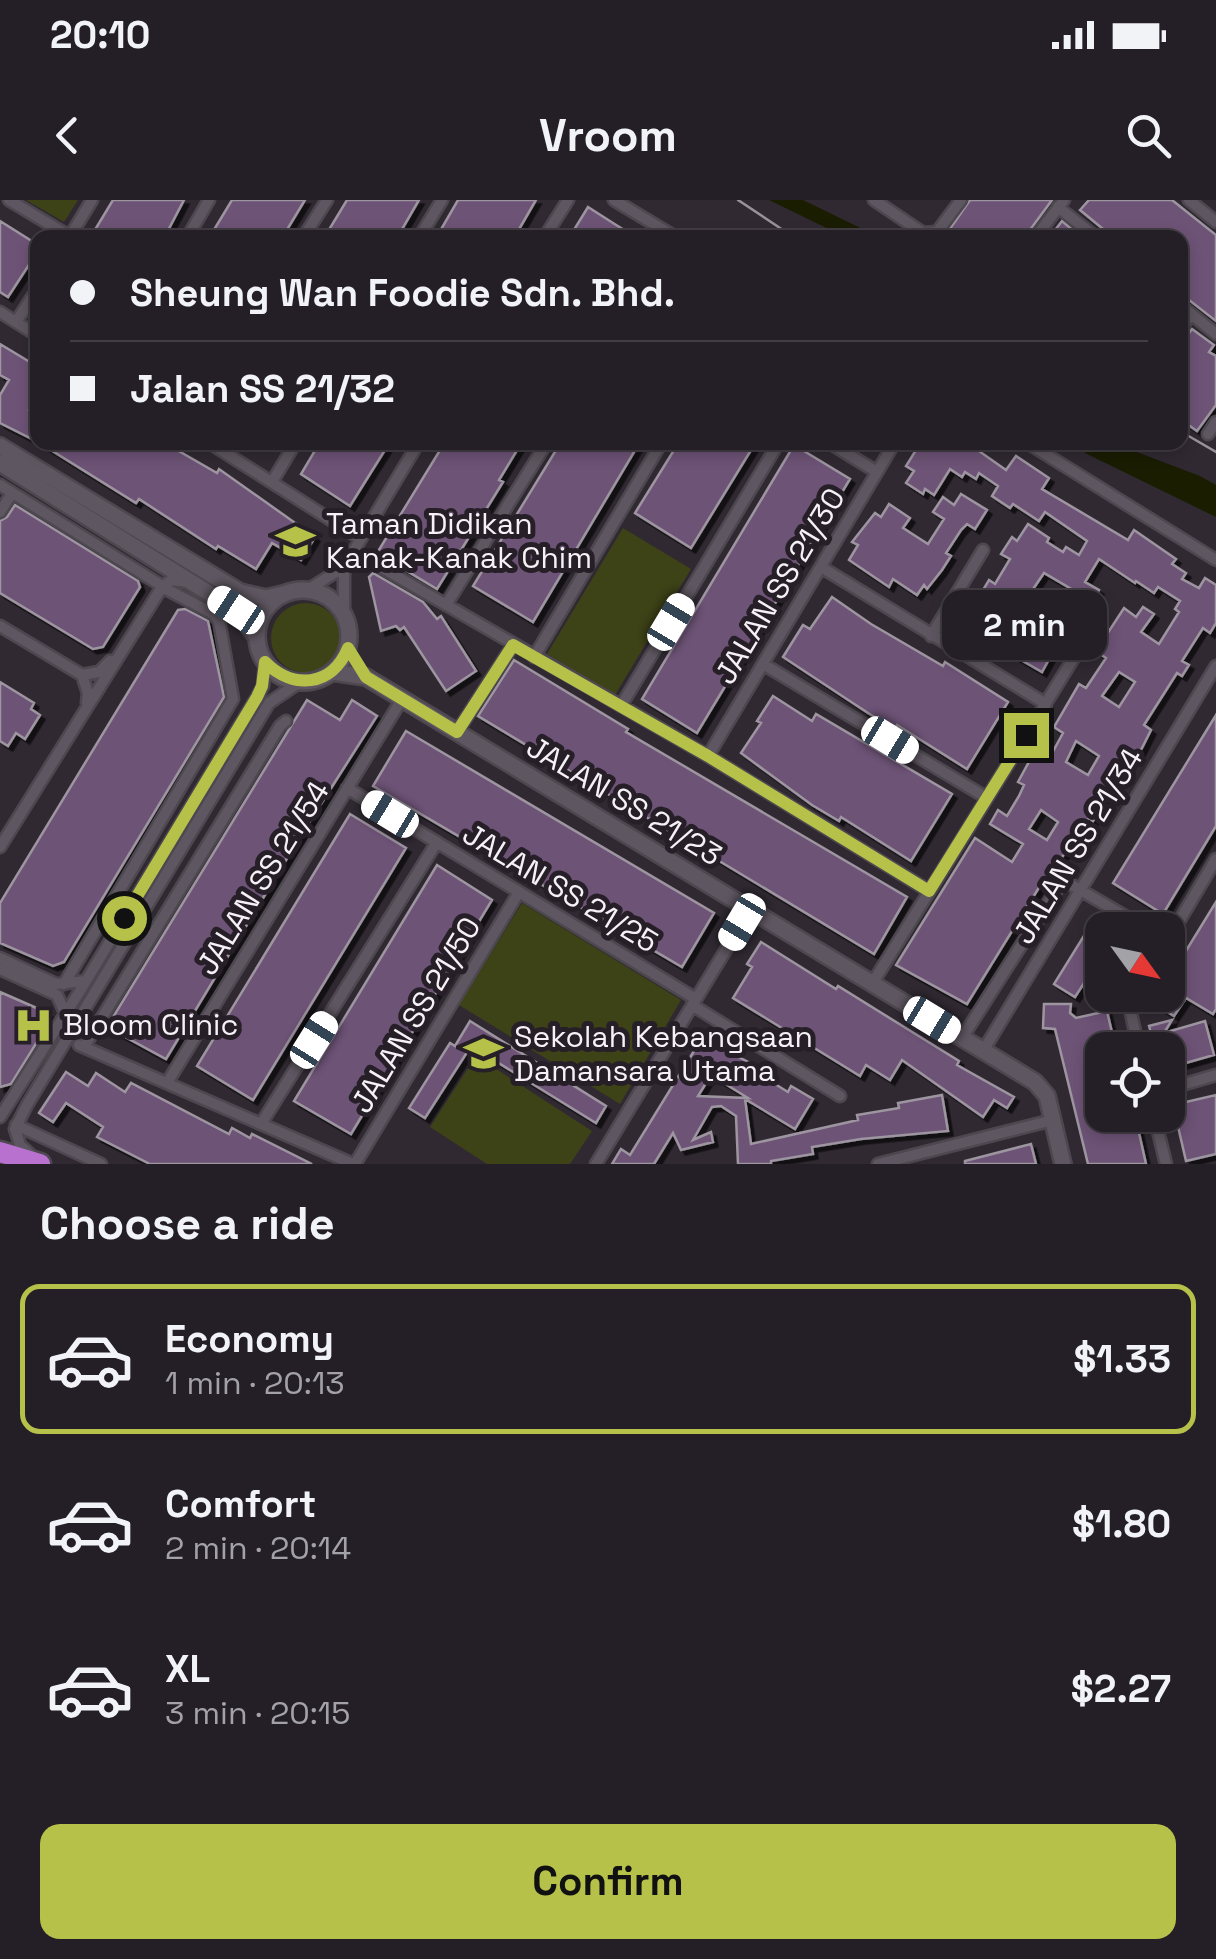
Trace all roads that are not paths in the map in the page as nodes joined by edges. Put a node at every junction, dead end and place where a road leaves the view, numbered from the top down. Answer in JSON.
{"nodes":[{"id":1,"x":9,"y":200,"type":"edge"},
{"id":2,"x":92,"y":200,"type":"edge"},
{"id":3,"x":210,"y":200,"type":"edge"},
{"id":4,"x":327,"y":200,"type":"edge"},
{"id":5,"x":442,"y":200,"type":"edge"},
{"id":6,"x":568,"y":200,"type":"edge"},
{"id":7,"x":614,"y":200,"type":"edge"},
{"id":8,"x":874,"y":200,"type":"edge"},
{"id":9,"x":961,"y":200,"type":"edge"},
{"id":10,"x":1189,"y":200,"type":"edge"},
{"id":11,"x":1061,"y":204,"type":"edge"},
{"id":12,"x":1216,"y":222,"type":"edge"},
{"id":13,"x":58,"y":230,"type":"edge"},
{"id":14,"x":73,"y":230,"type":"edge"},
{"id":15,"x":192,"y":230,"type":"edge"},
{"id":16,"x":308,"y":230,"type":"edge"},
{"id":17,"x":425,"y":230,"type":"edge"},
{"id":18,"x":549,"y":230,"type":"edge"},
{"id":19,"x":663,"y":230,"type":"edge"},
{"id":20,"x":919,"y":230,"type":"edge"},
{"id":21,"x":938,"y":230,"type":"edge"},
{"id":22,"x":1041,"y":230,"type":"edge"},
{"id":23,"x":1089,"y":230,"type":"edge"},
{"id":24,"x":30,"y":300,"type":"edge"},
{"id":25,"x":1188,"y":311,"type":"edge"},
{"id":26,"x":0,"y":312,"type":"edge"},
{"id":27,"x":1191,"y":314,"type":"junction"},
{"id":28,"x":1188,"y":318,"type":"edge"},
{"id":29,"x":16,"y":322,"type":"junction"},
{"id":30,"x":30,"y":331,"type":"edge"},
{"id":31,"x":1216,"y":334,"type":"edge"},
{"id":32,"x":1216,"y":422,"type":"edge"},
{"id":33,"x":1208,"y":434,"type":"dead end"},
{"id":34,"x":0,"y":446,"type":"edge"},
{"id":35,"x":221,"y":450,"type":"edge"},
{"id":36,"x":291,"y":450,"type":"edge"},
{"id":37,"x":414,"y":450,"type":"edge"},
{"id":38,"x":542,"y":450,"type":"edge"},
{"id":39,"x":657,"y":450,"type":"edge"},
{"id":40,"x":775,"y":450,"type":"edge"},
{"id":41,"x":841,"y":450,"type":"edge"},
{"id":42,"x":890,"y":450,"type":"edge"},
{"id":43,"x":1039,"y":450,"type":"edge"},
{"id":44,"x":0,"y":463,"type":"edge"},
{"id":45,"x":877,"y":472,"type":"junction"},
{"id":46,"x":272,"y":482,"type":"junction"},
{"id":47,"x":0,"y":486,"type":"edge"},
{"id":48,"x":12,"y":493,"type":"junction"},
{"id":49,"x":0,"y":512,"type":"edge"},
{"id":50,"x":361,"y":539,"type":"junction"},
{"id":51,"x":140,"y":550,"type":"junction"},
{"id":52,"x":982,"y":550,"type":"dead end"},
{"id":53,"x":353,"y":551,"type":"junction"},
{"id":54,"x":1216,"y":560,"type":"edge"},
{"id":55,"x":344,"y":567,"type":"junction"},
{"id":56,"x":821,"y":567,"type":"junction"},
{"id":57,"x":194,"y":582,"type":"junction"},
{"id":58,"x":160,"y":586,"type":"junction"},
{"id":59,"x":308,"y":589,"type":"junction"},
{"id":60,"x":283,"y":594,"type":"junction"},
{"id":61,"x":446,"y":604,"type":"junction"},
{"id":62,"x":344,"y":613,"type":"junction"},
{"id":63,"x":1096,"y":622,"type":"dead end"},
{"id":64,"x":0,"y":626,"type":"edge"},
{"id":65,"x":930,"y":636,"type":"junction"},
{"id":66,"x":257,"y":637,"type":"junction"},
{"id":67,"x":513,"y":645,"type":"junction"},
{"id":68,"x":348,"y":648,"type":"junction"},
{"id":69,"x":534,"y":657,"type":"junction"},
{"id":70,"x":265,"y":662,"type":"junction"},
{"id":71,"x":763,"y":664,"type":"junction"},
{"id":72,"x":1216,"y":666,"type":"edge"},
{"id":73,"x":332,"y":672,"type":"junction"},
{"id":74,"x":82,"y":675,"type":"junction"},
{"id":75,"x":366,"y":677,"type":"junction"},
{"id":76,"x":300,"y":682,"type":"junction"},
{"id":77,"x":402,"y":699,"type":"junction"},
{"id":78,"x":1046,"y":704,"type":"junction"},
{"id":79,"x":621,"y":706,"type":"junction"},
{"id":80,"x":86,"y":708,"type":"junction"},
{"id":81,"x":286,"y":722,"type":"dead end"},
{"id":82,"x":457,"y":732,"type":"junction"},
{"id":83,"x":708,"y":756,"type":"junction"},
{"id":84,"x":347,"y":788,"type":"junction"},
{"id":85,"x":987,"y":798,"type":"junction"},
{"id":86,"x":436,"y":842,"type":"junction"},
{"id":87,"x":0,"y":847,"type":"edge"},
{"id":88,"x":1216,"y":859,"type":"edge"},
{"id":89,"x":1211,"y":878,"type":"edge"},
{"id":90,"x":1083,"y":890,"type":"junction"},
{"id":91,"x":929,"y":891,"type":"junction"},
{"id":92,"x":519,"y":892,"type":"junction"},
{"id":93,"x":750,"y":910,"type":"junction"},
{"id":94,"x":1119,"y":912,"type":"edge"},
{"id":95,"x":1185,"y":915,"type":"edge"},
{"id":96,"x":0,"y":958,"type":"edge"},
{"id":97,"x":0,"y":969,"type":"edge"},
{"id":98,"x":86,"y":981,"type":"junction"},
{"id":99,"x":64,"y":984,"type":"junction"},
{"id":100,"x":872,"y":984,"type":"junction"},
{"id":101,"x":694,"y":1002,"type":"junction"},
{"id":102,"x":66,"y":1014,"type":"junction"},
{"id":103,"x":962,"y":1038,"type":"junction"},
{"id":104,"x":68,"y":1040,"type":"junction"},
{"id":105,"x":84,"y":1047,"type":"junction"},
{"id":106,"x":983,"y":1051,"type":"junction"},
{"id":107,"x":1216,"y":1075,"type":"edge"},
{"id":108,"x":166,"y":1083,"type":"junction"},
{"id":109,"x":1185,"y":1084,"type":"edge"},
{"id":110,"x":840,"y":1096,"type":"dead end"},
{"id":111,"x":5,"y":1101,"type":"edge"},
{"id":112,"x":0,"y":1117,"type":"edge"},
{"id":113,"x":1052,"y":1120,"type":"junction"},
{"id":114,"x":262,"y":1124,"type":"junction"},
{"id":115,"x":16,"y":1126,"type":"junction"},
{"id":116,"x":1158,"y":1132,"type":"edge"},
{"id":117,"x":0,"y":1152,"type":"edge"},
{"id":118,"x":41,"y":1164,"type":"edge"},
{"id":119,"x":101,"y":1164,"type":"edge"},
{"id":120,"x":354,"y":1164,"type":"edge"},
{"id":121,"x":596,"y":1164,"type":"edge"},
{"id":122,"x":878,"y":1164,"type":"edge"},
{"id":123,"x":1063,"y":1164,"type":"edge"},
{"id":124,"x":1166,"y":1164,"type":"edge"}],
"edges":[{"from":1,"to":13,"type":"street"},
{"from":2,"to":14,"type":"street"},
{"from":3,"to":15,"type":"street"},
{"from":4,"to":16,"type":"street"},
{"from":5,"to":17,"type":"street"},
{"from":6,"to":18,"type":"street"},
{"from":7,"to":19,"type":"street"},
{"from":8,"to":20,"type":"street"},
{"from":9,"to":21,"type":"street"},
{"from":10,"to":12,"type":"street"},
{"from":11,"to":22,"type":"street"},
{"from":11,"to":23,"type":"street"},
{"from":24,"to":29,"type":"street"},
{"from":25,"to":27,"type":"street"},
{"from":26,"to":29,"type":"street"},
{"from":27,"to":28,"type":"street"},
{"from":27,"to":31,"type":"street"},
{"from":29,"to":30,"type":"street"},
{"from":32,"to":33,"type":"street"},
{"from":34,"to":60,"type":"street"},
{"from":35,"to":46,"type":"street"},
{"from":36,"to":46,"type":"street"},
{"from":37,"to":50,"type":"street"},
{"from":38,"to":61,"type":"street"},
{"from":39,"to":69,"type":"street"},
{"from":40,"to":79,"type":"street"},
{"from":41,"to":45,"type":"street"},
{"from":42,"to":45,"type":"street","name":"JALAN SS 21/30"},
{"from":43,"to":54,"type":"street"},
{"from":44,"to":51,"type":"street"},
{"from":45,"to":56,"type":"street","name":"JALAN SS 21/30"},
{"from":46,"to":50,"type":"street"},
{"from":47,"to":48,"type":"street"},
{"from":48,"to":49,"type":"street"},
{"from":48,"to":58,"type":"street"},
{"from":50,"to":53,"type":"street"},
{"from":51,"to":57,"type":"street"},
{"from":51,"to":58,"type":"street"},
{"from":52,"to":65,"type":"street"},
{"from":53,"to":55,"type":"street"},
{"from":53,"to":61,"type":"street"},
{"from":55,"to":59,"type":"street"},
{"from":55,"to":62,"type":"street"},
{"from":56,"to":65,"type":"street"},
{"from":56,"to":71,"type":"street","name":"JALAN SS 21/30"},
{"from":57,"to":58,"type":"street"},
{"from":57,"to":66,"type":"street"},
{"from":58,"to":74,"type":"street"},
{"from":58,"to":80,"type":"street"},
{"from":58,"to":99,"type":"street"},
{"from":59,"to":60,"type":"street"},
{"from":59,"to":62,"type":"street"},
{"from":60,"to":66,"type":"street"},
{"from":61,"to":67,"type":"street"},
{"from":62,"to":68,"type":"street"},
{"from":63,"to":78,"type":"street"},
{"from":64,"to":74,"type":"street"},
{"from":65,"to":78,"type":"street"},
{"from":66,"to":70,"type":"street"},
{"from":67,"to":69,"type":"street"},
{"from":67,"to":82,"type":"street"},
{"from":68,"to":73,"type":"street"},
{"from":68,"to":75,"type":"street","name":"JALAN SS 21/23"},
{"from":69,"to":79,"type":"street"},
{"from":70,"to":76,"type":"street"},
{"from":70,"to":98,"type":"street"},
{"from":71,"to":83,"type":"street","name":"JALAN SS 21/30"},
{"from":71,"to":85,"type":"street"},
{"from":72,"to":90,"type":"street","name":"JALAN SS 21/34"},
{"from":73,"to":75,"type":"street","name":"JALAN SS 21/23"},
{"from":73,"to":76,"type":"street"},
{"from":74,"to":80,"type":"street"},
{"from":75,"to":77,"type":"street","name":"JALAN SS 21/23"},
{"from":76,"to":104,"type":"street"},
{"from":77,"to":82,"type":"street","name":"JALAN SS 21/23"},
{"from":77,"to":84,"type":"street","name":"JALAN SS 21/54"},
{"from":78,"to":85,"type":"street"},
{"from":79,"to":83,"type":"street"},
{"from":80,"to":87,"type":"street"},
{"from":81,"to":105,"type":"street"},
{"from":82,"to":93,"type":"street","name":"JALAN SS 21/23"},
{"from":83,"to":91,"type":"street"},
{"from":84,"to":86,"type":"street","name":"JALAN SS 21/25"},
{"from":84,"to":108,"type":"street","name":"JALAN SS 21/54"},
{"from":85,"to":91,"type":"street"},
{"from":86,"to":92,"type":"street","name":"JALAN SS 21/25"},
{"from":86,"to":114,"type":"street"},
{"from":88,"to":89,"type":"street"},
{"from":89,"to":95,"type":"street"},
{"from":90,"to":94,"type":"street"},
{"from":90,"to":103,"type":"street"},
{"from":90,"to":106,"type":"street","name":"JALAN SS 21/34"},
{"from":91,"to":100,"type":"street"},
{"from":92,"to":101,"type":"street","name":"JALAN SS 21/25"},
{"from":92,"to":120,"type":"street","name":"JALAN SS 21/50"},
{"from":93,"to":100,"type":"street","name":"JALAN SS 21/23"},
{"from":93,"to":101,"type":"street"},
{"from":96,"to":99,"type":"street"},
{"from":97,"to":102,"type":"street"},
{"from":98,"to":99,"type":"street"},
{"from":98,"to":102,"type":"street"},
{"from":100,"to":103,"type":"street","name":"JALAN SS 21/23"},
{"from":101,"to":110,"type":"street","name":"JALAN SS 21/25"},
{"from":101,"to":121,"type":"street"},
{"from":102,"to":111,"type":"street"},
{"from":103,"to":106,"type":"street","name":"JALAN SS 21/23"},
{"from":104,"to":105,"type":"street"},
{"from":104,"to":115,"type":"street"},
{"from":105,"to":108,"type":"street"},
{"from":106,"to":113,"type":"street","name":"JALAN SS 21/23"},
{"from":107,"to":109,"type":"street"},
{"from":108,"to":114,"type":"street"},
{"from":111,"to":112,"type":"street"},
{"from":113,"to":122,"type":"street"},
{"from":113,"to":123,"type":"street","name":"JALAN SS 21/23"},
{"from":114,"to":120,"type":"street"},
{"from":115,"to":118,"type":"street"},
{"from":115,"to":119,"type":"street"},
{"from":116,"to":124,"type":"street"},
{"from":117,"to":118,"type":"highway"}]}
